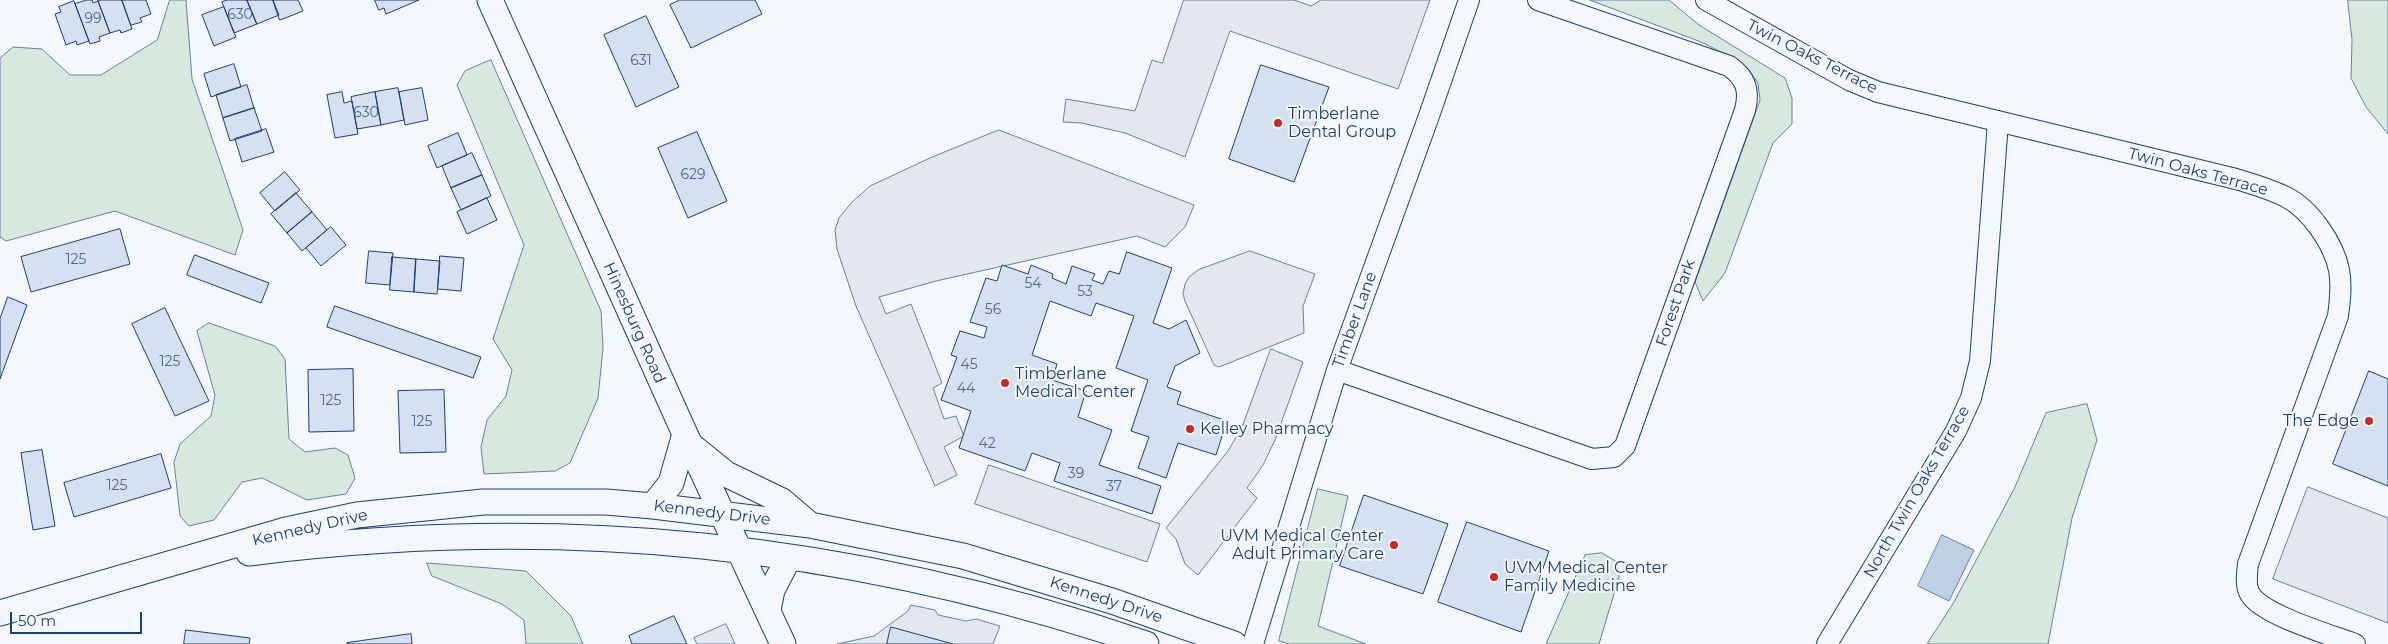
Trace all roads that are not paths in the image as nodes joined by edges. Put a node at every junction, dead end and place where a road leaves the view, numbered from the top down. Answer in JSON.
{"nodes":[{"id":1,"x":490,"y":0,"type":"edge"},
{"id":2,"x":1469,"y":0,"type":"edge"},
{"id":3,"x":1538,"y":0,"type":"edge"},
{"id":4,"x":1706,"y":0,"type":"edge"},
{"id":5,"x":1998,"y":122,"type":"junction"},
{"id":6,"x":1337,"y":370,"type":"junction"},
{"id":7,"x":687,"y":440,"type":"junction"},
{"id":8,"x":654,"y":506,"type":"junction"},
{"id":9,"x":722,"y":513,"type":"junction"},
{"id":10,"x":810,"y":525,"type":"junction"},
{"id":11,"x":740,"y":550,"type":"junction"},
{"id":12,"x":789,"y":557,"type":"junction"},
{"id":13,"x":180,"y":562,"type":"junction"},
{"id":14,"x":768,"y":610,"type":"junction"},
{"id":15,"x":0,"y":613,"type":"edge"},
{"id":16,"x":783,"y":644,"type":"edge"},
{"id":17,"x":1146,"y":644,"type":"edge"},
{"id":18,"x":1234,"y":644,"type":"edge"},
{"id":19,"x":1253,"y":644,"type":"edge"},
{"id":20,"x":1827,"y":644,"type":"edge"},
{"id":21,"x":2355,"y":644,"type":"edge"}],
"edges":[{"from":1,"to":7,"type":"main road","name":"Hinesburg Road"},
{"from":2,"to":6,"type":"street","name":"Timber Lane"},
{"from":3,"to":6,"type":"street","name":"Forest Park"},
{"from":4,"to":5,"type":"street","name":"Twin Oaks Terrace"},
{"from":5,"to":20,"type":"street","name":"North Twin Oaks Terrace"},
{"from":5,"to":21,"type":"street","name":"Twin Oaks Terrace"},
{"from":6,"to":19,"type":"street","name":"Timber Lane"},
{"from":7,"to":8,"type":"main road"},
{"from":7,"to":9,"type":"main road","name":"Hinesburg Road"},
{"from":7,"to":10,"type":"main road"},
{"from":8,"to":9,"type":"main road","name":"Kennedy Drive"},
{"from":8,"to":13,"type":"main road","name":"Kennedy Drive"},
{"from":9,"to":10,"type":"main road","name":"Kennedy Drive"},
{"from":9,"to":11,"type":"main road","name":"Hinesburg Road"},
{"from":10,"to":18,"type":"main road","name":"Kennedy Drive"},
{"from":11,"to":12,"type":"main road","name":"Kennedy Drive"},
{"from":11,"to":13,"type":"main road","name":"Kennedy Drive"},
{"from":11,"to":14,"type":"main road","name":"Hinesburg Road"},
{"from":12,"to":14,"type":"main road"},
{"from":12,"to":17,"type":"main road","name":"Kennedy Drive"},
{"from":13,"to":15,"type":"main road","name":"Kennedy Drive"},
{"from":14,"to":16,"type":"main road","name":"Hinesburg Road"}]}
